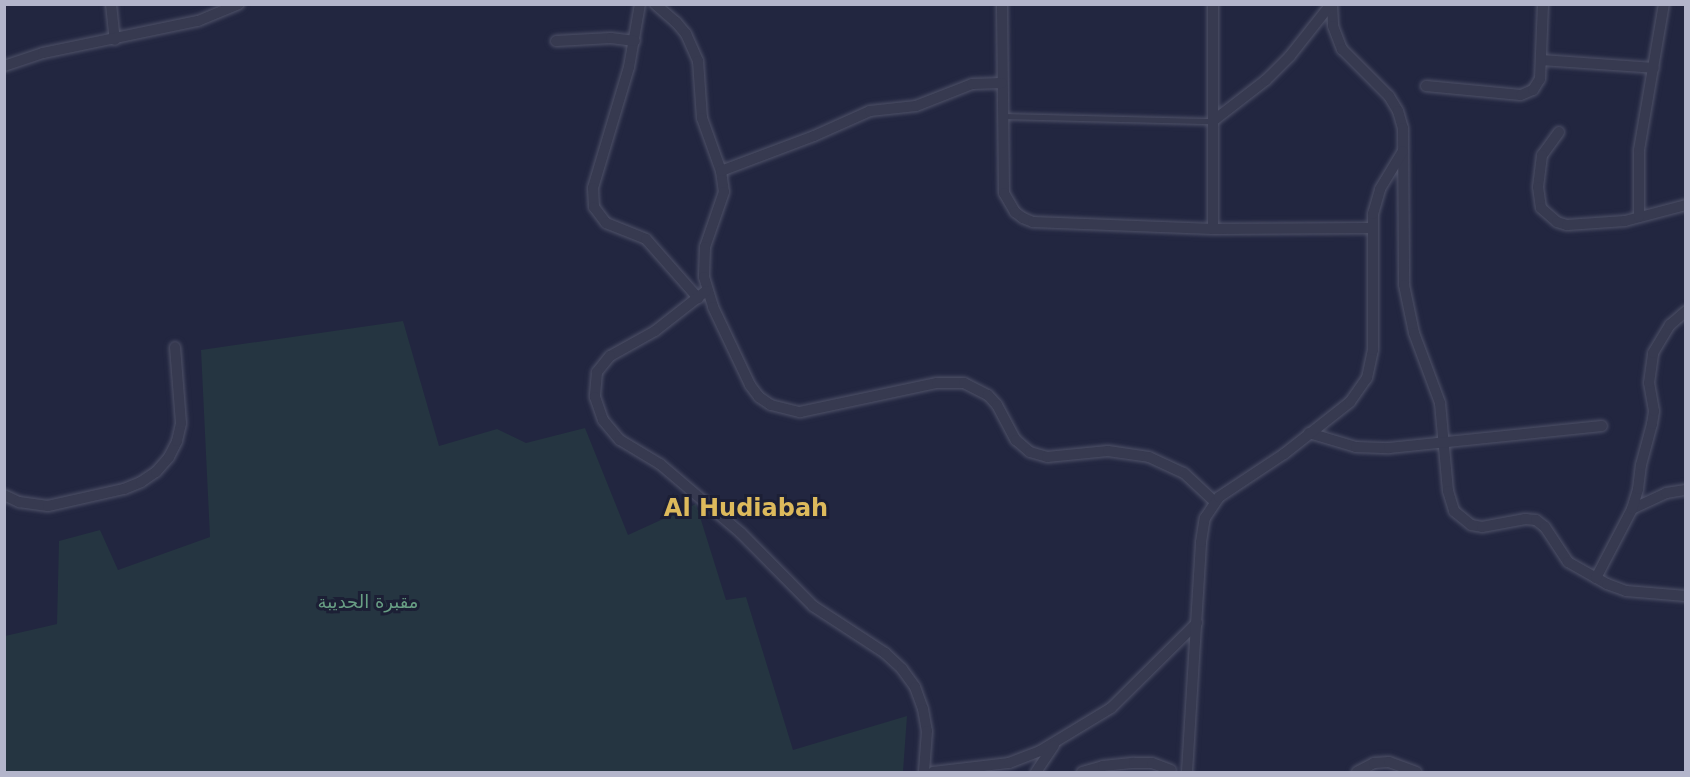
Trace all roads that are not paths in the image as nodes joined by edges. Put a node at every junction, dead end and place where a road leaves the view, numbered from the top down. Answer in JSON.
{"nodes":[{"id":1,"x":111,"y":4,"type":"edge"},
{"id":2,"x":239,"y":4,"type":"edge"},
{"id":3,"x":640,"y":4,"type":"edge"},
{"id":4,"x":655,"y":4,"type":"edge"},
{"id":5,"x":1002,"y":4,"type":"edge"},
{"id":6,"x":1213,"y":4,"type":"edge"},
{"id":7,"x":1331,"y":4,"type":"edge"},
{"id":8,"x":1543,"y":4,"type":"edge"},
{"id":9,"x":1664,"y":4,"type":"edge"},
{"id":10,"x":115,"y":40,"type":"junction"},
{"id":11,"x":556,"y":41,"type":"dead end"},
{"id":12,"x":635,"y":41,"type":"junction"},
{"id":13,"x":1541,"y":60,"type":"junction"},
{"id":14,"x":4,"y":66,"type":"edge"},
{"id":15,"x":1654,"y":68,"type":"junction"},
{"id":16,"x":1002,"y":83,"type":"junction"},
{"id":17,"x":1426,"y":86,"type":"dead end"},
{"id":18,"x":1002,"y":116,"type":"junction"},
{"id":19,"x":1213,"y":121,"type":"junction"},
{"id":20,"x":1559,"y":132,"type":"dead end"},
{"id":21,"x":1403,"y":151,"type":"junction"},
{"id":22,"x":721,"y":171,"type":"junction"},
{"id":23,"x":1686,"y":205,"type":"edge"},
{"id":24,"x":1639,"y":217,"type":"junction"},
{"id":25,"x":1372,"y":228,"type":"junction"},
{"id":26,"x":1213,"y":229,"type":"junction"},
{"id":27,"x":702,"y":294,"type":"junction"},
{"id":28,"x":1686,"y":311,"type":"edge"},
{"id":29,"x":175,"y":347,"type":"dead end"},
{"id":30,"x":1602,"y":426,"type":"dead end"},
{"id":31,"x":1309,"y":434,"type":"junction"},
{"id":32,"x":1444,"y":442,"type":"junction"},
{"id":33,"x":1686,"y":490,"type":"edge"},
{"id":34,"x":5,"y":495,"type":"edge"},
{"id":35,"x":1215,"y":502,"type":"junction"},
{"id":36,"x":1632,"y":509,"type":"junction"},
{"id":37,"x":1596,"y":578,"type":"junction"},
{"id":38,"x":1686,"y":596,"type":"edge"},
{"id":39,"x":1197,"y":623,"type":"junction"},
{"id":40,"x":1056,"y":742,"type":"junction"},
{"id":41,"x":1187,"y":767,"type":"edge"},
{"id":42,"x":1170,"y":771,"type":"edge"},
{"id":43,"x":924,"y":772,"type":"edge"},
{"id":44,"x":933,"y":772,"type":"edge"},
{"id":45,"x":1039,"y":772,"type":"edge"},
{"id":46,"x":1082,"y":772,"type":"edge"},
{"id":47,"x":1357,"y":772,"type":"edge"},
{"id":48,"x":1416,"y":772,"type":"edge"}],
"edges":[{"from":1,"to":10,"type":"street"},
{"from":2,"to":10,"type":"street"},
{"from":3,"to":12,"type":"street"},
{"from":4,"to":22,"type":"street"},
{"from":5,"to":16,"type":"street"},
{"from":6,"to":19,"type":"street"},
{"from":7,"to":19,"type":"street"},
{"from":7,"to":21,"type":"street"},
{"from":8,"to":13,"type":"street"},
{"from":9,"to":15,"type":"street"},
{"from":10,"to":14,"type":"street"},
{"from":11,"to":12,"type":"street"},
{"from":12,"to":27,"type":"street"},
{"from":13,"to":15,"type":"street"},
{"from":13,"to":17,"type":"street"},
{"from":15,"to":24,"type":"street"},
{"from":16,"to":18,"type":"street"},
{"from":16,"to":22,"type":"street"},
{"from":18,"to":19,"type":"lane"},
{"from":18,"to":26,"type":"street"},
{"from":19,"to":26,"type":"street"},
{"from":20,"to":24,"type":"street"},
{"from":21,"to":25,"type":"street"},
{"from":21,"to":32,"type":"street"},
{"from":22,"to":27,"type":"street"},
{"from":23,"to":24,"type":"street"},
{"from":25,"to":26,"type":"street"},
{"from":25,"to":31,"type":"street"},
{"from":27,"to":35,"type":"street"},
{"from":27,"to":43,"type":"street"},
{"from":28,"to":36,"type":"street"},
{"from":29,"to":34,"type":"street"},
{"from":30,"to":32,"type":"street"},
{"from":31,"to":32,"type":"street"},
{"from":31,"to":35,"type":"street"},
{"from":32,"to":37,"type":"street"},
{"from":33,"to":36,"type":"street"},
{"from":35,"to":39,"type":"street"},
{"from":36,"to":37,"type":"street"},
{"from":37,"to":38,"type":"street"},
{"from":39,"to":40,"type":"street"},
{"from":39,"to":41,"type":"street"},
{"from":40,"to":44,"type":"street"},
{"from":40,"to":45,"type":"street"},
{"from":41,"to":42,"type":"street"},
{"from":42,"to":46,"type":"street"},
{"from":47,"to":48,"type":"street"}]}
